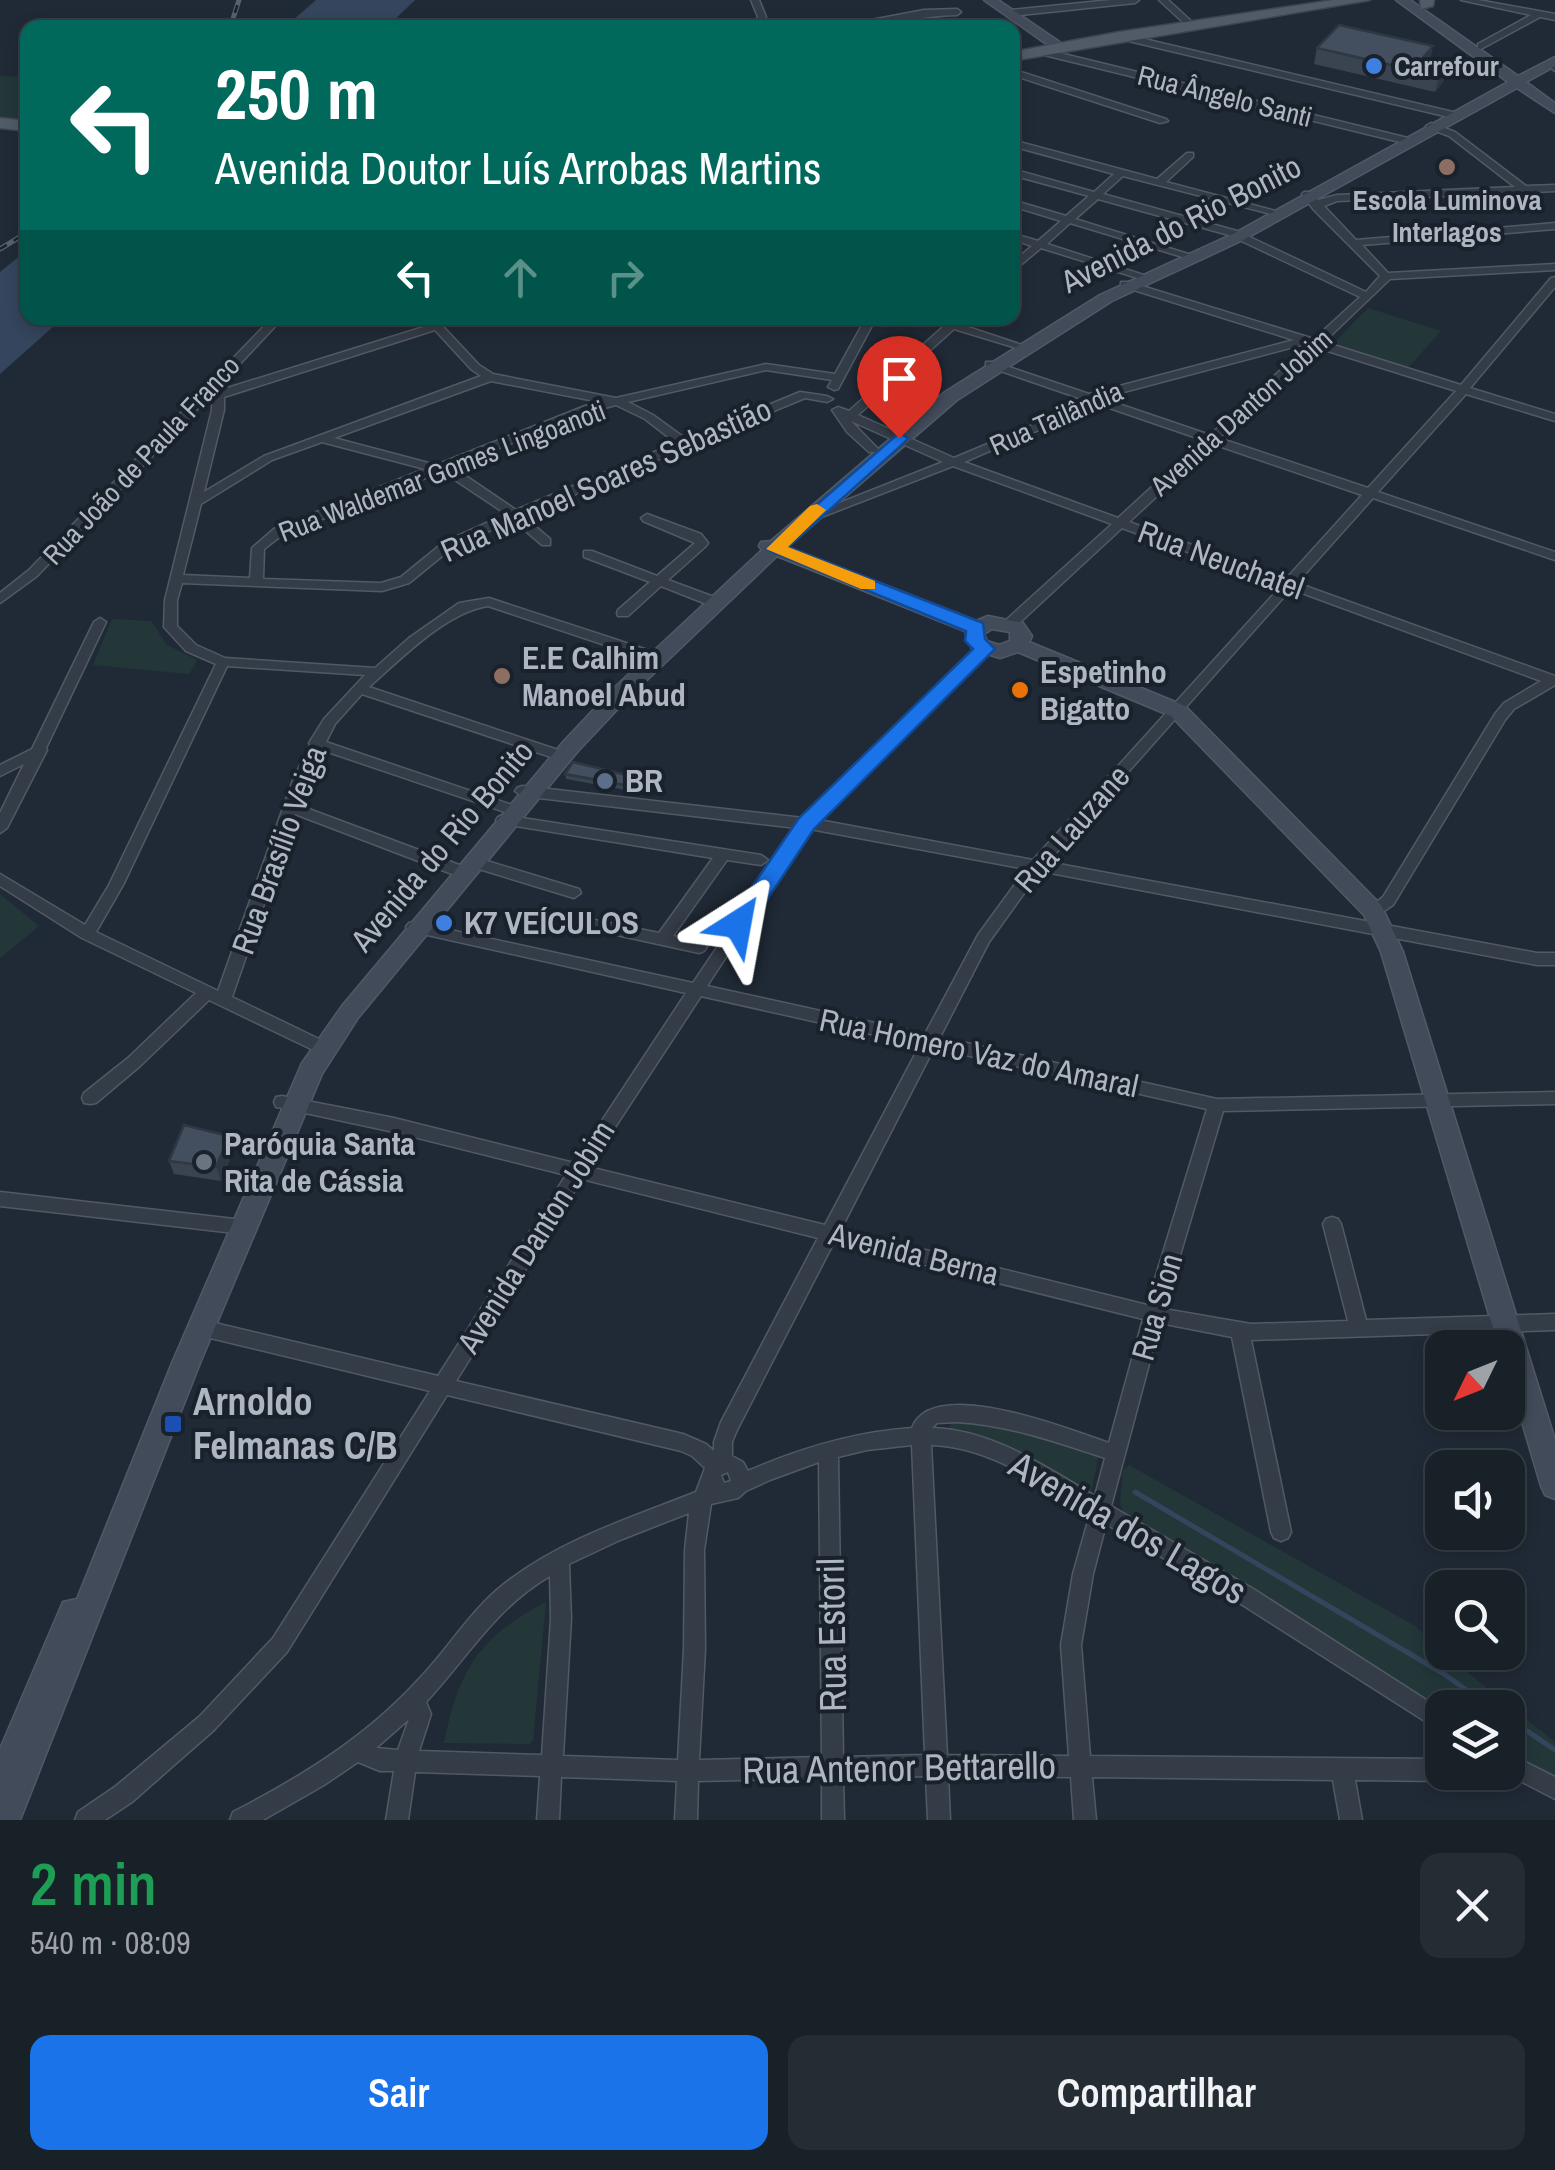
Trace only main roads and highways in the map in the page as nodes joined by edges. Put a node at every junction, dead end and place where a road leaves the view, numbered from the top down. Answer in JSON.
{"nodes":[{"id":1,"x":990,"y":0,"type":"edge"},
{"id":2,"x":1334,"y":0,"type":"edge"},
{"id":3,"x":1364,"y":0,"type":"edge"},
{"id":4,"x":1402,"y":0,"type":"edge"},
{"id":5,"x":1424,"y":2,"type":"edge"},
{"id":6,"x":1057,"y":45,"type":"junction"},
{"id":7,"x":1020,"y":52,"type":"edge"},
{"id":8,"x":1020,"y":53,"type":"edge"},
{"id":9,"x":1492,"y":60,"type":"junction"},
{"id":10,"x":1552,"y":63,"type":"edge"},
{"id":11,"x":1520,"y":79,"type":"junction"},
{"id":12,"x":1555,"y":98,"type":"edge"},
{"id":13,"x":1555,"y":110,"type":"edge"},
{"id":14,"x":896,"y":436,"type":"junction"},
{"id":15,"x":848,"y":478,"type":"junction"},
{"id":16,"x":772,"y":547,"type":"junction"},
{"id":17,"x":976,"y":628,"type":"junction"},
{"id":18,"x":1018,"y":645,"type":"junction"},
{"id":19,"x":654,"y":657,"type":"junction"},
{"id":20,"x":415,"y":927,"type":"junction"},
{"id":21,"x":288,"y":1103,"type":"junction"},
{"id":22,"x":196,"y":1327,"type":"junction"},
{"id":23,"x":1555,"y":1486,"type":"edge"},
{"id":24,"x":0,"y":1786,"type":"edge"},
{"id":25,"x":4,"y":1820,"type":"edge"}],
"edges":[{"from":1,"to":6,"type":"main road"},
{"from":2,"to":6,"type":"main road"},
{"from":3,"to":6,"type":"main road"},
{"from":4,"to":9,"type":"main road"},
{"from":5,"to":9,"type":"main road"},
{"from":6,"to":7,"type":"main road"},
{"from":6,"to":8,"type":"main road"},
{"from":9,"to":10,"type":"main road"},
{"from":9,"to":11,"type":"main road"},
{"from":10,"to":11,"type":"main road","name":"Avenida do Rio Bonito"},
{"from":11,"to":12,"type":"main road"},
{"from":11,"to":13,"type":"main road"},
{"from":11,"to":14,"type":"main road","name":"Avenida do Rio Bonito"},
{"from":14,"to":15,"type":"main road","name":"Avenida do Rio Bonito"},
{"from":14,"to":15,"type":"main road","name":"Avenida do Rio Bonito"},
{"from":15,"to":16,"type":"main road","name":"Avenida do Rio Bonito"},
{"from":15,"to":16,"type":"main road","name":"Avenida do Rio Bonito"},
{"from":16,"to":17,"type":"main road"},
{"from":16,"to":19,"type":"main road","name":"Avenida do Rio Bonito"},
{"from":16,"to":19,"type":"main road","name":"Avenida do Rio Bonito"},
{"from":17,"to":18,"type":"main road"},
{"from":17,"to":18,"type":"main road"},
{"from":18,"to":23,"type":"main road"},
{"from":19,"to":20,"type":"main road","name":"Avenida do Rio Bonito"},
{"from":20,"to":21,"type":"main road","name":"Avenida do Rio Bonito"},
{"from":20,"to":21,"type":"main road","name":"Avenida do Rio Bonito"},
{"from":21,"to":22,"type":"main road","name":"Avenida do Rio Bonito"},
{"from":22,"to":24,"type":"main road","name":"Avenida do Rio Bonito"},
{"from":22,"to":25,"type":"main road","name":"Avenida do Rio Bonito"}]}
